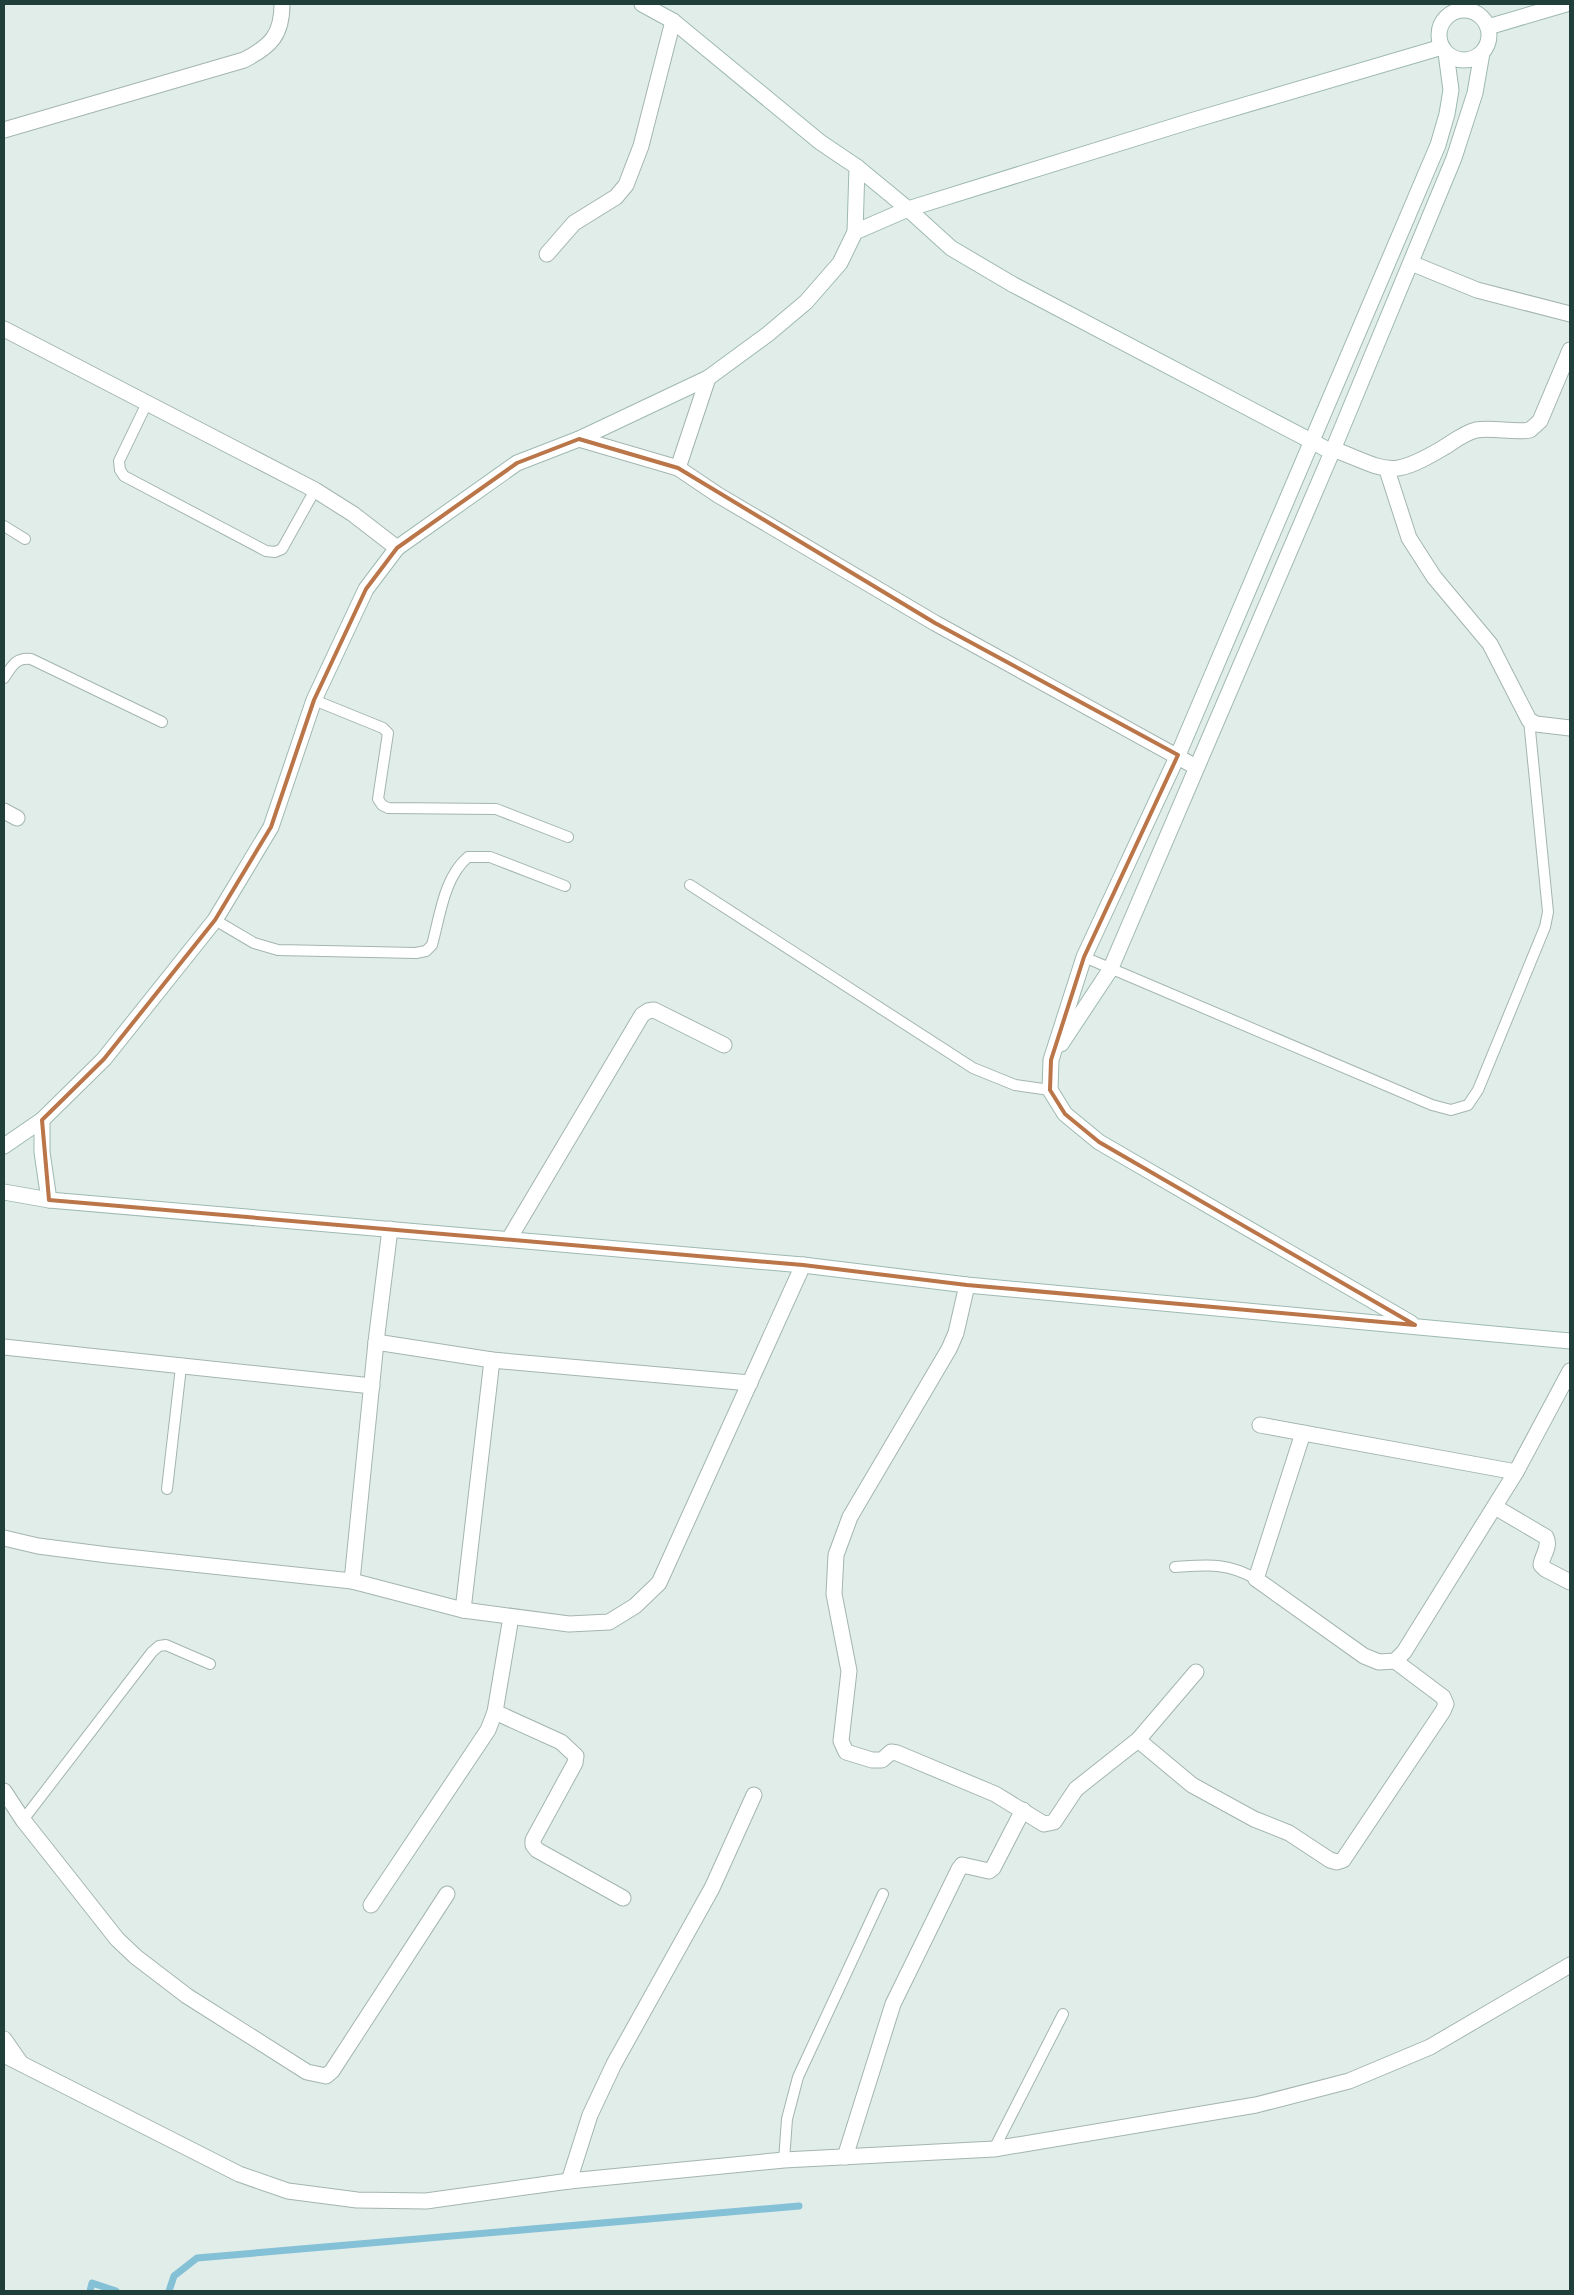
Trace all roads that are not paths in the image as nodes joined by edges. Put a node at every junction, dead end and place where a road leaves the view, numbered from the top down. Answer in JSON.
{"nodes":[{"id":1,"x":282,"y":4,"type":"edge"},
{"id":2,"x":642,"y":4,"type":"edge"},
{"id":3,"x":1568,"y":4,"type":"edge"},
{"id":4,"x":1463,"y":7,"type":"edge"},
{"id":5,"x":672,"y":21,"type":"junction"},
{"id":6,"x":1488,"y":27,"type":"junction"},
{"id":7,"x":1444,"y":50,"type":"junction"},
{"id":8,"x":1482,"y":54,"type":"junction"},
{"id":9,"x":4,"y":130,"type":"edge"},
{"id":10,"x":856,"y":167,"type":"junction"},
{"id":11,"x":908,"y":208,"type":"junction"},
{"id":12,"x":855,"y":232,"type":"junction"},
{"id":13,"x":547,"y":254,"type":"dead end"},
{"id":14,"x":1411,"y":264,"type":"junction"},
{"id":15,"x":1570,"y":314,"type":"edge"},
{"id":16,"x":4,"y":329,"type":"edge"},
{"id":17,"x":1570,"y":350,"type":"edge"},
{"id":18,"x":708,"y":378,"type":"junction"},
{"id":19,"x":146,"y":403,"type":"junction"},
{"id":20,"x":579,"y":439,"type":"junction"},
{"id":21,"x":1311,"y":440,"type":"junction"},
{"id":22,"x":1332,"y":450,"type":"junction"},
{"id":23,"x":678,"y":468,"type":"junction"},
{"id":24,"x":1387,"y":470,"type":"junction"},
{"id":25,"x":315,"y":490,"type":"junction"},
{"id":26,"x":4,"y":526,"type":"edge"},
{"id":27,"x":25,"y":539,"type":"dead end"},
{"id":28,"x":396,"y":548,"type":"junction"},
{"id":29,"x":4,"y":678,"type":"edge"},
{"id":30,"x":314,"y":700,"type":"junction"},
{"id":31,"x":1530,"y":720,"type":"junction"},
{"id":32,"x":162,"y":722,"type":"dead end"},
{"id":33,"x":1570,"y":728,"type":"edge"},
{"id":34,"x":1178,"y":756,"type":"junction"},
{"id":35,"x":1196,"y":767,"type":"junction"},
{"id":36,"x":568,"y":837,"type":"dead end"},
{"id":37,"x":690,"y":885,"type":"dead end"},
{"id":38,"x":565,"y":886,"type":"dead end"},
{"id":39,"x":215,"y":920,"type":"junction"},
{"id":40,"x":1084,"y":957,"type":"junction"},
{"id":41,"x":1110,"y":970,"type":"junction"},
{"id":42,"x":724,"y":1045,"type":"dead end"},
{"id":43,"x":1051,"y":1060,"type":"junction"},
{"id":44,"x":1050,"y":1090,"type":"junction"},
{"id":45,"x":42,"y":1120,"type":"junction"},
{"id":46,"x":4,"y":1146,"type":"edge"},
{"id":47,"x":4,"y":1192,"type":"edge"},
{"id":48,"x":49,"y":1200,"type":"junction"},
{"id":49,"x":390,"y":1229,"type":"junction"},
{"id":50,"x":509,"y":1239,"type":"junction"},
{"id":51,"x":803,"y":1265,"type":"junction"},
{"id":52,"x":967,"y":1285,"type":"junction"},
{"id":53,"x":1415,"y":1326,"type":"junction"},
{"id":54,"x":1570,"y":1341,"type":"edge"},
{"id":55,"x":376,"y":1342,"type":"junction"},
{"id":56,"x":4,"y":1347,"type":"edge"},
{"id":57,"x":492,"y":1360,"type":"junction"},
{"id":58,"x":181,"y":1367,"type":"junction"},
{"id":59,"x":1570,"y":1371,"type":"edge"},
{"id":60,"x":750,"y":1383,"type":"junction"},
{"id":61,"x":372,"y":1386,"type":"junction"},
{"id":62,"x":1260,"y":1425,"type":"dead end"},
{"id":63,"x":1303,"y":1433,"type":"junction"},
{"id":64,"x":1516,"y":1472,"type":"junction"},
{"id":65,"x":166,"y":1489,"type":"dead end"},
{"id":66,"x":1494,"y":1507,"type":"junction"},
{"id":67,"x":4,"y":1538,"type":"edge"},
{"id":68,"x":1175,"y":1567,"type":"dead end"},
{"id":69,"x":1256,"y":1579,"type":"junction"},
{"id":70,"x":352,"y":1581,"type":"junction"},
{"id":71,"x":1570,"y":1582,"type":"edge"},
{"id":72,"x":463,"y":1610,"type":"junction"},
{"id":73,"x":510,"y":1617,"type":"junction"},
{"id":74,"x":1395,"y":1661,"type":"junction"},
{"id":75,"x":210,"y":1664,"type":"dead end"},
{"id":76,"x":1196,"y":1672,"type":"dead end"},
{"id":77,"x":495,"y":1712,"type":"junction"},
{"id":78,"x":1138,"y":1740,"type":"junction"},
{"id":79,"x":4,"y":1791,"type":"edge"},
{"id":80,"x":754,"y":1795,"type":"dead end"},
{"id":81,"x":1023,"y":1810,"type":"junction"},
{"id":82,"x":23,"y":1820,"type":"junction"},
{"id":83,"x":447,"y":1894,"type":"dead end"},
{"id":84,"x":883,"y":1894,"type":"dead end"},
{"id":85,"x":624,"y":1898,"type":"dead end"},
{"id":86,"x":371,"y":1905,"type":"dead end"},
{"id":87,"x":1570,"y":1965,"type":"edge"},
{"id":88,"x":1062,"y":2014,"type":"dead end"},
{"id":89,"x":4,"y":2039,"type":"edge"},
{"id":90,"x":4,"y":2055,"type":"edge"},
{"id":91,"x":21,"y":2064,"type":"junction"},
{"id":92,"x":994,"y":2149,"type":"junction"},
{"id":93,"x":845,"y":2157,"type":"junction"},
{"id":94,"x":784,"y":2160,"type":"junction"},
{"id":95,"x":569,"y":2181,"type":"junction"}],
"edges":[{"from":1,"to":9,"type":"street"},
{"from":2,"to":5,"type":"street"},
{"from":3,"to":6,"type":"street"},
{"from":4,"to":6,"type":"street"},
{"from":4,"to":7,"type":"street"},
{"from":5,"to":10,"type":"street"},
{"from":5,"to":13,"type":"street"},
{"from":6,"to":8,"type":"street"},
{"from":7,"to":8,"type":"street"},
{"from":7,"to":11,"type":"street"},
{"from":7,"to":21,"type":"street"},
{"from":8,"to":14,"type":"street"},
{"from":10,"to":11,"type":"street"},
{"from":10,"to":12,"type":"street"},
{"from":11,"to":12,"type":"street"},
{"from":11,"to":21,"type":"street"},
{"from":12,"to":18,"type":"street"},
{"from":14,"to":15,"type":"street"},
{"from":14,"to":22,"type":"street"},
{"from":16,"to":19,"type":"street"},
{"from":17,"to":24,"type":"street"},
{"from":18,"to":20,"type":"street"},
{"from":18,"to":23,"type":"street"},
{"from":19,"to":25,"type":"street"},
{"from":19,"to":25,"type":"lane"},
{"from":20,"to":23,"type":"street"},
{"from":20,"to":28,"type":"street"},
{"from":21,"to":22,"type":"street"},
{"from":21,"to":34,"type":"street"},
{"from":22,"to":24,"type":"street"},
{"from":22,"to":35,"type":"street"},
{"from":23,"to":34,"type":"street"},
{"from":24,"to":31,"type":"street"},
{"from":25,"to":28,"type":"street"},
{"from":26,"to":27,"type":"lane"},
{"from":28,"to":30,"type":"street"},
{"from":29,"to":32,"type":"lane"},
{"from":30,"to":36,"type":"lane"},
{"from":30,"to":39,"type":"street"},
{"from":31,"to":33,"type":"street"},
{"from":31,"to":41,"type":"lane"},
{"from":34,"to":35,"type":"street"},
{"from":34,"to":40,"type":"street"},
{"from":35,"to":41,"type":"street"},
{"from":37,"to":44,"type":"lane"},
{"from":38,"to":39,"type":"lane"},
{"from":39,"to":45,"type":"street"},
{"from":40,"to":41,"type":"lane"},
{"from":40,"to":43,"type":"street"},
{"from":41,"to":43,"type":"street"},
{"from":42,"to":50,"type":"street"},
{"from":43,"to":44,"type":"street"},
{"from":44,"to":53,"type":"street"},
{"from":45,"to":46,"type":"street"},
{"from":45,"to":48,"type":"street"},
{"from":47,"to":48,"type":"street"},
{"from":48,"to":49,"type":"street"},
{"from":49,"to":50,"type":"street"},
{"from":49,"to":55,"type":"street"},
{"from":50,"to":51,"type":"street"},
{"from":51,"to":52,"type":"street"},
{"from":51,"to":60,"type":"street"},
{"from":52,"to":53,"type":"street"},
{"from":52,"to":81,"type":"street"},
{"from":53,"to":54,"type":"street"},
{"from":55,"to":57,"type":"street"},
{"from":55,"to":61,"type":"street"},
{"from":56,"to":58,"type":"street"},
{"from":57,"to":60,"type":"street"},
{"from":57,"to":72,"type":"street"},
{"from":58,"to":61,"type":"street"},
{"from":58,"to":65,"type":"lane"},
{"from":59,"to":64,"type":"street"},
{"from":60,"to":73,"type":"street"},
{"from":61,"to":70,"type":"street"},
{"from":62,"to":63,"type":"street"},
{"from":63,"to":64,"type":"street"},
{"from":63,"to":69,"type":"street"},
{"from":64,"to":66,"type":"street"},
{"from":66,"to":71,"type":"street"},
{"from":66,"to":74,"type":"street"},
{"from":67,"to":70,"type":"street"},
{"from":68,"to":69,"type":"lane"},
{"from":69,"to":74,"type":"street"},
{"from":70,"to":72,"type":"street"},
{"from":72,"to":73,"type":"street"},
{"from":73,"to":77,"type":"street"},
{"from":74,"to":78,"type":"street"},
{"from":75,"to":82,"type":"lane"},
{"from":76,"to":78,"type":"street"},
{"from":77,"to":85,"type":"street"},
{"from":77,"to":86,"type":"street"},
{"from":78,"to":81,"type":"street"},
{"from":79,"to":82,"type":"street"},
{"from":80,"to":95,"type":"street"},
{"from":81,"to":93,"type":"street"},
{"from":82,"to":83,"type":"street"},
{"from":84,"to":94,"type":"lane"},
{"from":87,"to":92,"type":"street"},
{"from":88,"to":92,"type":"lane"},
{"from":89,"to":91,"type":"street"},
{"from":90,"to":91,"type":"street"},
{"from":91,"to":95,"type":"street"},
{"from":92,"to":93,"type":"street"},
{"from":93,"to":94,"type":"street"},
{"from":94,"to":95,"type":"street"}]}
